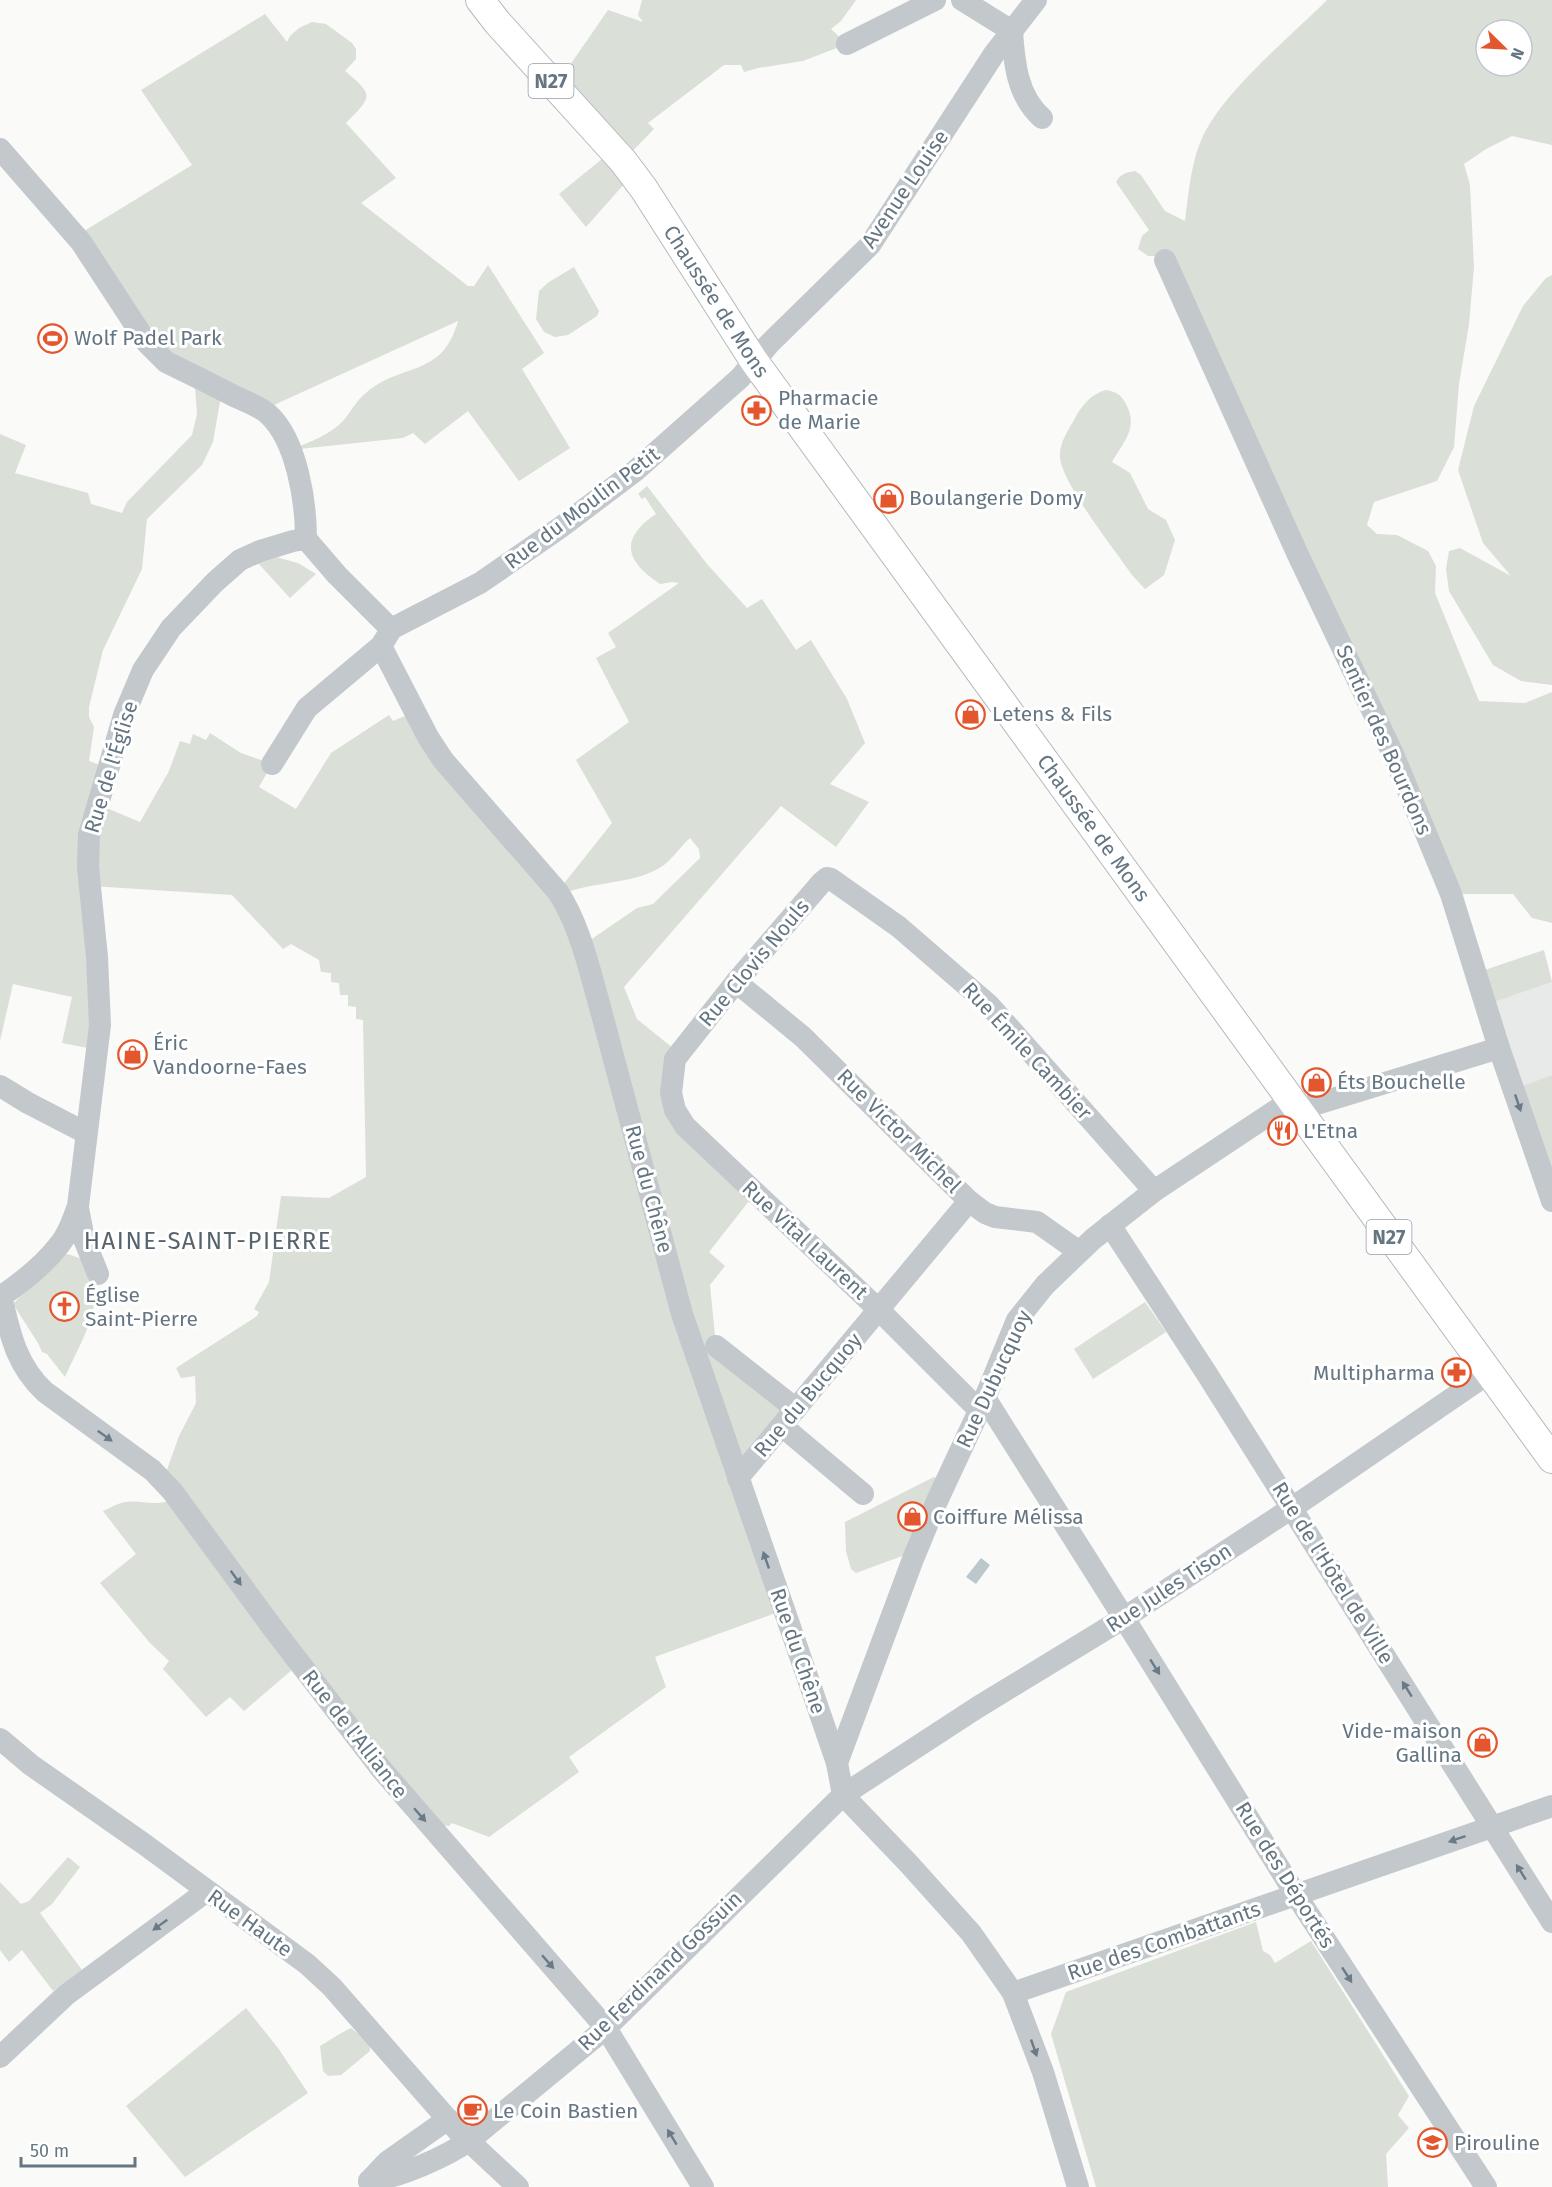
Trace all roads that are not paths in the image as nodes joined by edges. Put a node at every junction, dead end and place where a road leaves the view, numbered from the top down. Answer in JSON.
{"nodes":[{"id":1,"x":480,"y":0,"type":"edge"},
{"id":2,"x":935,"y":0,"type":"edge"},
{"id":3,"x":962,"y":0,"type":"edge"},
{"id":4,"x":1036,"y":0,"type":"edge"},
{"id":5,"x":1012,"y":31,"type":"junction"},
{"id":6,"x":847,"y":44,"type":"dead end"},
{"id":7,"x":1042,"y":118,"type":"dead end"},
{"id":8,"x":0,"y":149,"type":"edge"},
{"id":9,"x":1165,"y":260,"type":"dead end"},
{"id":10,"x":754,"y":361,"type":"junction"},
{"id":11,"x":306,"y":539,"type":"junction"},
{"id":12,"x":386,"y":638,"type":"junction"},
{"id":13,"x":272,"y":764,"type":"dead end"},
{"id":14,"x":831,"y":879,"type":"joint"},
{"id":15,"x":736,"y":982,"type":"junction"},
{"id":16,"x":1499,"y":1048,"type":"junction"},
{"id":17,"x":679,"y":1053,"type":"joint"},
{"id":18,"x":0,"y":1086,"type":"edge"},
{"id":19,"x":1293,"y":1106,"type":"junction"},
{"id":20,"x":86,"y":1133,"type":"junction"},
{"id":21,"x":1154,"y":1191,"type":"junction"},
{"id":22,"x":969,"y":1201,"type":"junction"},
{"id":23,"x":1552,"y":1201,"type":"edge"},
{"id":24,"x":78,"y":1206,"type":"junction"},
{"id":25,"x":1110,"y":1225,"type":"junction"},
{"id":26,"x":1078,"y":1251,"type":"junction"},
{"id":27,"x":98,"y":1274,"type":"dead end"},
{"id":28,"x":1,"y":1297,"type":"edge"},
{"id":29,"x":879,"y":1310,"type":"junction"},
{"id":30,"x":716,"y":1346,"type":"dead end"},
{"id":31,"x":1489,"y":1373,"type":"junction"},
{"id":32,"x":982,"y":1404,"type":"junction"},
{"id":33,"x":789,"y":1418,"type":"junction"},
{"id":34,"x":1552,"y":1459,"type":"edge"},
{"id":35,"x":738,"y":1478,"type":"junction"},
{"id":36,"x":863,"y":1494,"type":"dead end"},
{"id":37,"x":1292,"y":1508,"type":"junction"},
{"id":38,"x":1124,"y":1618,"type":"junction"},
{"id":39,"x":0,"y":1740,"type":"edge"},
{"id":40,"x":837,"y":1763,"type":"junction"},
{"id":41,"x":843,"y":1795,"type":"junction"},
{"id":42,"x":1552,"y":1806,"type":"edge"},
{"id":43,"x":1494,"y":1827,"type":"junction"},
{"id":44,"x":207,"y":1890,"type":"junction"},
{"id":45,"x":1296,"y":1895,"type":"junction"},
{"id":46,"x":1552,"y":1922,"type":"edge"},
{"id":47,"x":1013,"y":1993,"type":"junction"},
{"id":48,"x":606,"y":2028,"type":"junction"},
{"id":49,"x":0,"y":2057,"type":"edge"},
{"id":50,"x":459,"y":2130,"type":"junction"},
{"id":51,"x":373,"y":2184,"type":"edge"},
{"id":52,"x":518,"y":2187,"type":"edge"},
{"id":53,"x":703,"y":2187,"type":"edge"},
{"id":54,"x":1078,"y":2187,"type":"edge"},
{"id":55,"x":1486,"y":2187,"type":"edge"}],
"edges":[{"from":1,"to":10,"type":"main road","name":"Chaussée de Mons","number":"N27"},
{"from":2,"to":6,"type":"street"},
{"from":3,"to":5,"type":"street"},
{"from":4,"to":5,"type":"street","name":"Avenue Louise"},
{"from":5,"to":7,"type":"street"},
{"from":5,"to":10,"type":"street","name":"Avenue Louise"},
{"from":8,"to":11,"type":"street"},
{"from":9,"to":16,"type":"street","name":"Sentier des Bourdons"},
{"from":10,"to":12,"type":"street","name":"Rue du Moulin Petit"},
{"from":10,"to":19,"type":"main road","name":"Chaussée de Mons","number":"N27"},
{"from":11,"to":12,"type":"street"},
{"from":11,"to":20,"type":"street","name":"Rue de l'Église"},
{"from":12,"to":13,"type":"street","name":"Rue du Moulin Petit"},
{"from":12,"to":35,"type":"street","name":"Rue du Chêne"},
{"from":14,"to":15,"type":"street","name":"Rue Clovis Nouls"},
{"from":14,"to":21,"type":"street","name":"Rue Émile Cambier"},
{"from":15,"to":17,"type":"street","name":"Rue Clovis Nouls"},
{"from":15,"to":22,"type":"street","name":"Rue Victor Michel"},
{"from":16,"to":19,"type":"street","name":"Rue Dubucquoy"},
{"from":16,"to":23,"type":"street","name":"Sentier des Bourdons","one_way":true},
{"from":17,"to":29,"type":"street","name":"Rue Vital Laurent"},
{"from":18,"to":20,"type":"street"},
{"from":19,"to":21,"type":"street","name":"Rue Dubucquoy"},
{"from":19,"to":31,"type":"main road","name":"Chaussée de Mons","number":"N27"},
{"from":20,"to":24,"type":"street","name":"Rue de l'Église"},
{"from":21,"to":25,"type":"street","name":"Rue Dubucquoy"},
{"from":22,"to":26,"type":"street","name":"Rue Victor Michel"},
{"from":22,"to":29,"type":"street","name":"Rue du Bucquoy"},
{"from":24,"to":27,"type":"street","name":"Rue de l'Église"},
{"from":24,"to":28,"type":"street","name":"Rue de l'Église"},
{"from":25,"to":26,"type":"street","name":"Rue Dubucquoy"},
{"from":25,"to":37,"type":"street","name":"Rue de l'Hôtel de Ville"},
{"from":26,"to":32,"type":"street","name":"Rue Dubucquoy"},
{"from":28,"to":48,"type":"street","name":"Rue de l'Alliance","one_way":true},
{"from":29,"to":32,"type":"street","name":"Rue Vital Laurent"},
{"from":29,"to":33,"type":"street","name":"Rue du Bucquoy"},
{"from":30,"to":33,"type":"street"},
{"from":31,"to":34,"type":"main road","name":"Chaussée de Mons","number":"N27"},
{"from":31,"to":37,"type":"street","name":"Rue Jules Tison"},
{"from":32,"to":38,"type":"street","name":"Rue Vital Laurent"},
{"from":32,"to":40,"type":"street","name":"Rue Dubucquoy"},
{"from":33,"to":35,"type":"street","name":"Rue du Bucquoy"},
{"from":33,"to":36,"type":"street"},
{"from":40,"to":35,"type":"street","name":"Rue du Chêne","one_way":true},
{"from":37,"to":38,"type":"street","name":"Rue Jules Tison"},
{"from":43,"to":37,"type":"street","name":"Rue de l'Hôtel de Ville","one_way":true},
{"from":38,"to":41,"type":"street","name":"Rue Jules Tison"},
{"from":38,"to":45,"type":"street","name":"Rue des Déportés","one_way":true},
{"from":39,"to":44,"type":"street","name":"Rue Haute"},
{"from":40,"to":41,"type":"street","name":"Rue du Chêne"},
{"from":41,"to":47,"type":"street"},
{"from":41,"to":48,"type":"street","name":"Rue Ferdinand Gossuin"},
{"from":42,"to":43,"type":"street","name":"Rue des Combattants"},
{"from":43,"to":45,"type":"street","name":"Rue des Combattants","one_way":true},
{"from":46,"to":43,"type":"street","name":"Rue de l'Hôtel de Ville","one_way":true},
{"from":44,"to":49,"type":"street","one_way":true},
{"from":44,"to":50,"type":"street","name":"Rue Haute"},
{"from":45,"to":47,"type":"street","name":"Rue des Combattants"},
{"from":45,"to":55,"type":"street","name":"Rue des Déportés","one_way":true},
{"from":47,"to":54,"type":"street","one_way":true},
{"from":48,"to":50,"type":"street","name":"Rue Ferdinand Gossuin"},
{"from":53,"to":48,"type":"street","name":"Rue de l'Alliance","one_way":true},
{"from":50,"to":51,"type":"street"},
{"from":50,"to":51,"type":"street"},
{"from":50,"to":52,"type":"street","name":"Rue Haute"}]}
